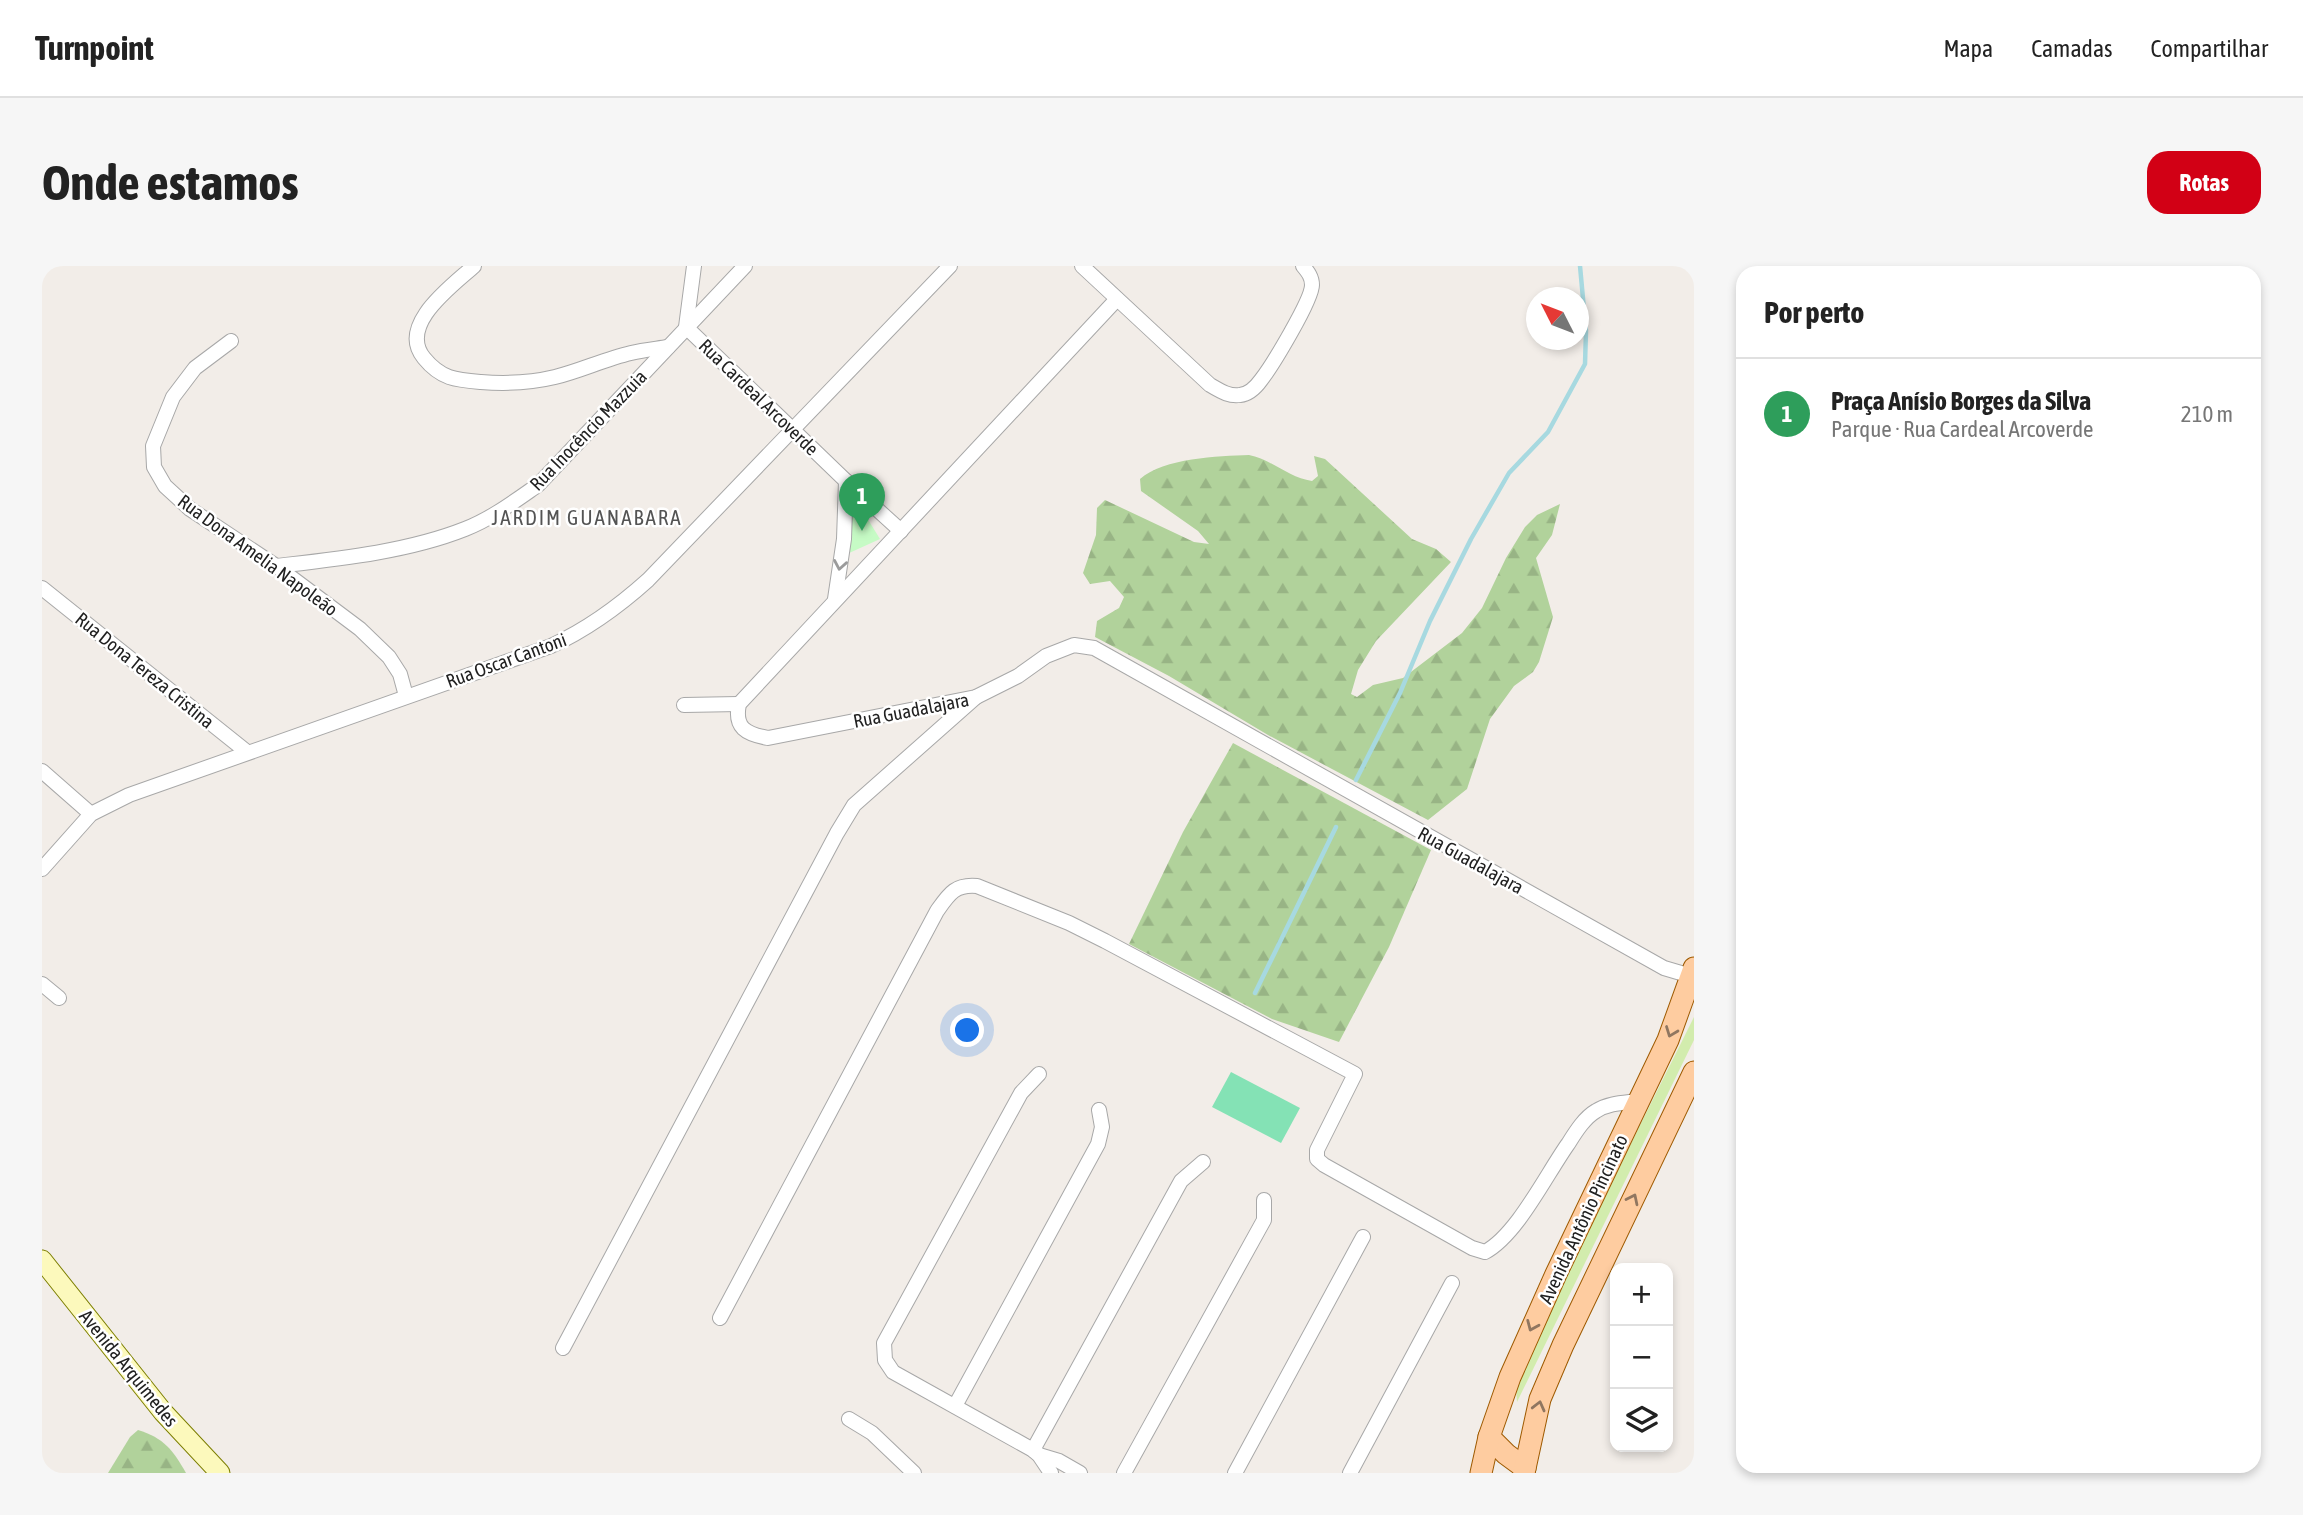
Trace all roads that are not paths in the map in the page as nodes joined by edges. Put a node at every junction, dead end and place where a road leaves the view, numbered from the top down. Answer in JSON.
{"nodes":[{"id":1,"x":474,"y":266,"type":"edge"},
{"id":2,"x":694,"y":266,"type":"edge"},
{"id":3,"x":745,"y":266,"type":"edge"},
{"id":4,"x":950,"y":266,"type":"edge"},
{"id":5,"x":1082,"y":266,"type":"edge"},
{"id":6,"x":1303,"y":266,"type":"edge"},
{"id":7,"x":1117,"y":299,"type":"junction"},
{"id":8,"x":686,"y":327,"type":"junction"},
{"id":9,"x":231,"y":341,"type":"dead end"},
{"id":10,"x":667,"y":347,"type":"junction"},
{"id":11,"x":793,"y":430,"type":"junction"},
{"id":12,"x":846,"y":481,"type":"junction"},
{"id":13,"x":901,"y":531,"type":"junction"},
{"id":14,"x":276,"y":566,"type":"junction"},
{"id":15,"x":42,"y":588,"type":"edge"},
{"id":16,"x":835,"y":600,"type":"junction"},
{"id":17,"x":406,"y":696,"type":"junction"},
{"id":18,"x":976,"y":697,"type":"junction"},
{"id":19,"x":739,"y":704,"type":"junction"},
{"id":20,"x":684,"y":705,"type":"dead end"},
{"id":21,"x":247,"y":752,"type":"junction"},
{"id":22,"x":42,"y":771,"type":"edge"},
{"id":23,"x":91,"y":814,"type":"junction"},
{"id":24,"x":42,"y":869,"type":"edge"},
{"id":25,"x":1693,"y":972,"type":"edge"},
{"id":26,"x":42,"y":984,"type":"edge"},
{"id":27,"x":60,"y":998,"type":"dead end"},
{"id":28,"x":1694,"y":1072,"type":"edge"},
{"id":29,"x":1039,"y":1074,"type":"dead end"},
{"id":30,"x":1638,"y":1101,"type":"junction"},
{"id":31,"x":1099,"y":1110,"type":"dead end"},
{"id":32,"x":1203,"y":1162,"type":"dead end"},
{"id":33,"x":1264,"y":1200,"type":"dead end"},
{"id":34,"x":1363,"y":1237,"type":"dead end"},
{"id":35,"x":42,"y":1260,"type":"edge"},
{"id":36,"x":1452,"y":1283,"type":"dead end"},
{"id":37,"x":720,"y":1318,"type":"dead end"},
{"id":38,"x":562,"y":1348,"type":"dead end"},
{"id":39,"x":955,"y":1406,"type":"junction"},
{"id":40,"x":849,"y":1419,"type":"dead end"},
{"id":41,"x":1489,"y":1437,"type":"junction"},
{"id":42,"x":1036,"y":1452,"type":"junction"},
{"id":43,"x":1528,"y":1471,"type":"edge"},
{"id":44,"x":220,"y":1473,"type":"edge"},
{"id":45,"x":914,"y":1473,"type":"edge"},
{"id":46,"x":1051,"y":1473,"type":"edge"},
{"id":47,"x":1080,"y":1473,"type":"edge"},
{"id":48,"x":1124,"y":1473,"type":"edge"},
{"id":49,"x":1235,"y":1473,"type":"edge"},
{"id":50,"x":1350,"y":1473,"type":"edge"},
{"id":51,"x":1482,"y":1473,"type":"edge"}],
"edges":[{"from":1,"to":10,"type":"street"},
{"from":2,"to":8,"type":"street","name":"Rua Cardeal Arcoverde"},
{"from":3,"to":8,"type":"street","name":"Rua Inocêncio Mazzuia"},
{"from":4,"to":11,"type":"street","name":"Rua Oscar Cantoni"},
{"from":5,"to":7,"type":"street"},
{"from":6,"to":7,"type":"street"},
{"from":7,"to":13,"type":"street"},
{"from":8,"to":10,"type":"street","name":"Rua Inocêncio Mazzuia"},
{"from":8,"to":11,"type":"street","name":"Rua Cardeal Arcoverde"},
{"from":9,"to":14,"type":"street","name":"Rua Dona Amelia Napoleão"},
{"from":10,"to":14,"type":"street","name":"Rua Inocêncio Mazzuia"},
{"from":11,"to":12,"type":"street","name":"Rua Cardeal Arcoverde"},
{"from":11,"to":17,"type":"street","name":"Rua Oscar Cantoni"},
{"from":12,"to":13,"type":"street","name":"Rua Cardeal Arcoverde"},
{"from":12,"to":16,"type":"street","one_way":true},
{"from":13,"to":16,"type":"street"},
{"from":14,"to":17,"type":"street","name":"Rua Dona Amelia Napoleão"},
{"from":15,"to":21,"type":"street","name":"Rua Dona Tereza Cristina"},
{"from":16,"to":19,"type":"street"},
{"from":17,"to":21,"type":"street","name":"Rua Oscar Cantoni"},
{"from":18,"to":19,"type":"street","name":"Rua Guadalajara"},
{"from":18,"to":25,"type":"street","name":"Rua Guadalajara"},
{"from":18,"to":38,"type":"street"},
{"from":19,"to":20,"type":"street"},
{"from":21,"to":23,"type":"street","name":"Rua Oscar Cantoni"},
{"from":22,"to":23,"type":"street"},
{"from":23,"to":24,"type":"street","name":"Rua Oscar Cantoni"},
{"from":25,"to":30,"type":"main road","name":"Avenida Antônio Pincinato","one_way":true},
{"from":26,"to":27,"type":"street"},
{"from":43,"to":28,"type":"main road","name":"Avenida Antônio Pincinato","one_way":true},
{"from":29,"to":39,"type":"street"},
{"from":30,"to":37,"type":"street"},
{"from":30,"to":41,"type":"main road","name":"Avenida Antônio Pincinato","one_way":true},
{"from":31,"to":39,"type":"street"},
{"from":32,"to":42,"type":"street"},
{"from":33,"to":48,"type":"street"},
{"from":34,"to":49,"type":"street"},
{"from":35,"to":44,"type":"main road","name":"Avenida Arquimedes"},
{"from":36,"to":50,"type":"street"},
{"from":39,"to":42,"type":"street"},
{"from":40,"to":45,"type":"street"},
{"from":41,"to":43,"type":"main road"},
{"from":41,"to":51,"type":"main road","name":"Avenida Antônio Pincinato"},
{"from":42,"to":46,"type":"street"},
{"from":42,"to":47,"type":"street"}]}
